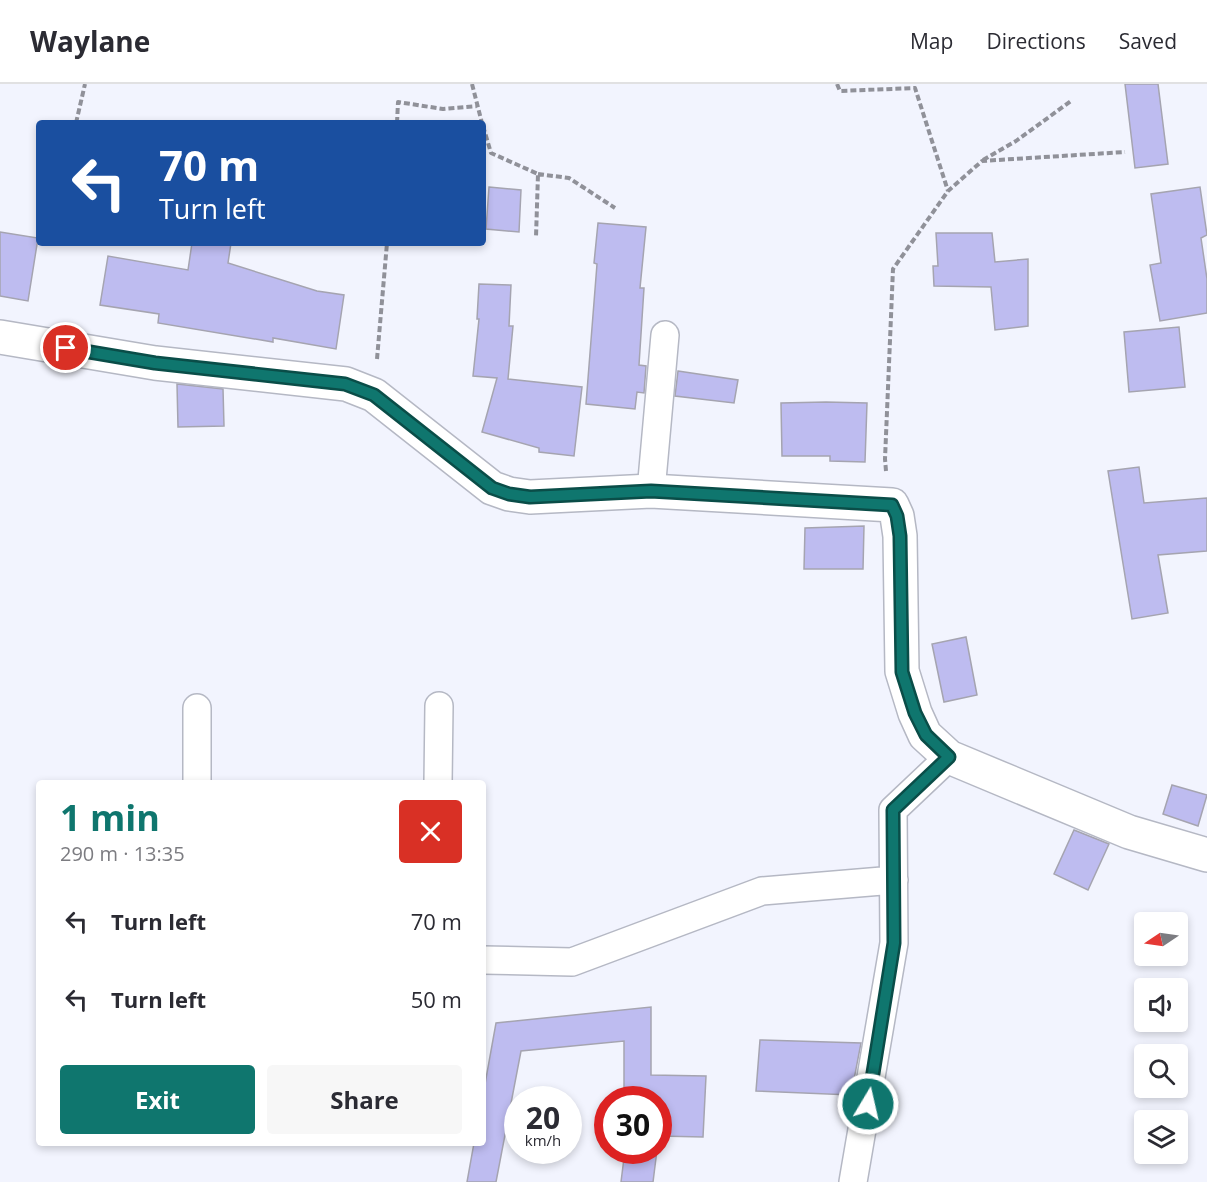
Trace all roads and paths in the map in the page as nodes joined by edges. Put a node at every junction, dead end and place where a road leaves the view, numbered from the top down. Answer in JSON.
{"nodes":[{"id":1,"x":85,"y":84,"type":"edge"},
{"id":2,"x":472,"y":84,"type":"edge"},
{"id":3,"x":837,"y":84,"type":"edge"},
{"id":4,"x":914,"y":86,"type":"edge"},
{"id":5,"x":1071,"y":100,"type":"dead end"},
{"id":6,"x":477,"y":106,"type":"junction"},
{"id":7,"x":77,"y":120,"type":"edge"},
{"id":8,"x":397,"y":120,"type":"edge"},
{"id":9,"x":481,"y":120,"type":"edge"},
{"id":10,"x":486,"y":137,"type":"edge"},
{"id":11,"x":1125,"y":152,"type":"dead end"},
{"id":12,"x":982,"y":161,"type":"junction"},
{"id":13,"x":538,"y":174,"type":"junction"},
{"id":14,"x":948,"y":191,"type":"junction"},
{"id":15,"x":615,"y":208,"type":"dead end"},
{"id":16,"x":536,"y":237,"type":"dead end"},
{"id":17,"x":387,"y":246,"type":"edge"},
{"id":18,"x":665,"y":335,"type":"dead end"},
{"id":19,"x":0,"y":337,"type":"edge"},
{"id":20,"x":374,"y":395,"type":"junction"},
{"id":21,"x":651,"y":491,"type":"junction"},
{"id":22,"x":892,"y":505,"type":"junction"},
{"id":23,"x":439,"y":706,"type":"dead end"},
{"id":24,"x":197,"y":708,"type":"dead end"},
{"id":25,"x":949,"y":757,"type":"junction"},
{"id":26,"x":197,"y":780,"type":"edge"},
{"id":27,"x":438,"y":780,"type":"edge"},
{"id":28,"x":1207,"y":855,"type":"edge"},
{"id":29,"x":894,"y":880,"type":"junction"},
{"id":30,"x":486,"y":960,"type":"edge"},
{"id":31,"x":853,"y":1182,"type":"edge"}],
"edges":[{"from":1,"to":7,"type":"path"},
{"from":2,"to":6,"type":"path"},
{"from":3,"to":4,"type":"path"},
{"from":4,"to":14,"type":"path"},
{"from":5,"to":12,"type":"path"},
{"from":6,"to":8,"type":"path"},
{"from":6,"to":9,"type":"path"},
{"from":10,"to":13,"type":"path"},
{"from":11,"to":12,"type":"path"},
{"from":12,"to":14,"type":"path"},
{"from":13,"to":15,"type":"path"},
{"from":13,"to":16,"type":"path"},
{"from":14,"to":22,"type":"path"},
{"from":17,"to":20,"type":"path"},
{"from":18,"to":21,"type":"street"},
{"from":19,"to":20,"type":"street"},
{"from":20,"to":21,"type":"street"},
{"from":21,"to":22,"type":"street"},
{"from":22,"to":25,"type":"street"},
{"from":23,"to":27,"type":"street"},
{"from":24,"to":26,"type":"street"},
{"from":25,"to":28,"type":"street"},
{"from":25,"to":29,"type":"street"},
{"from":29,"to":30,"type":"street"},
{"from":29,"to":31,"type":"street"}]}
